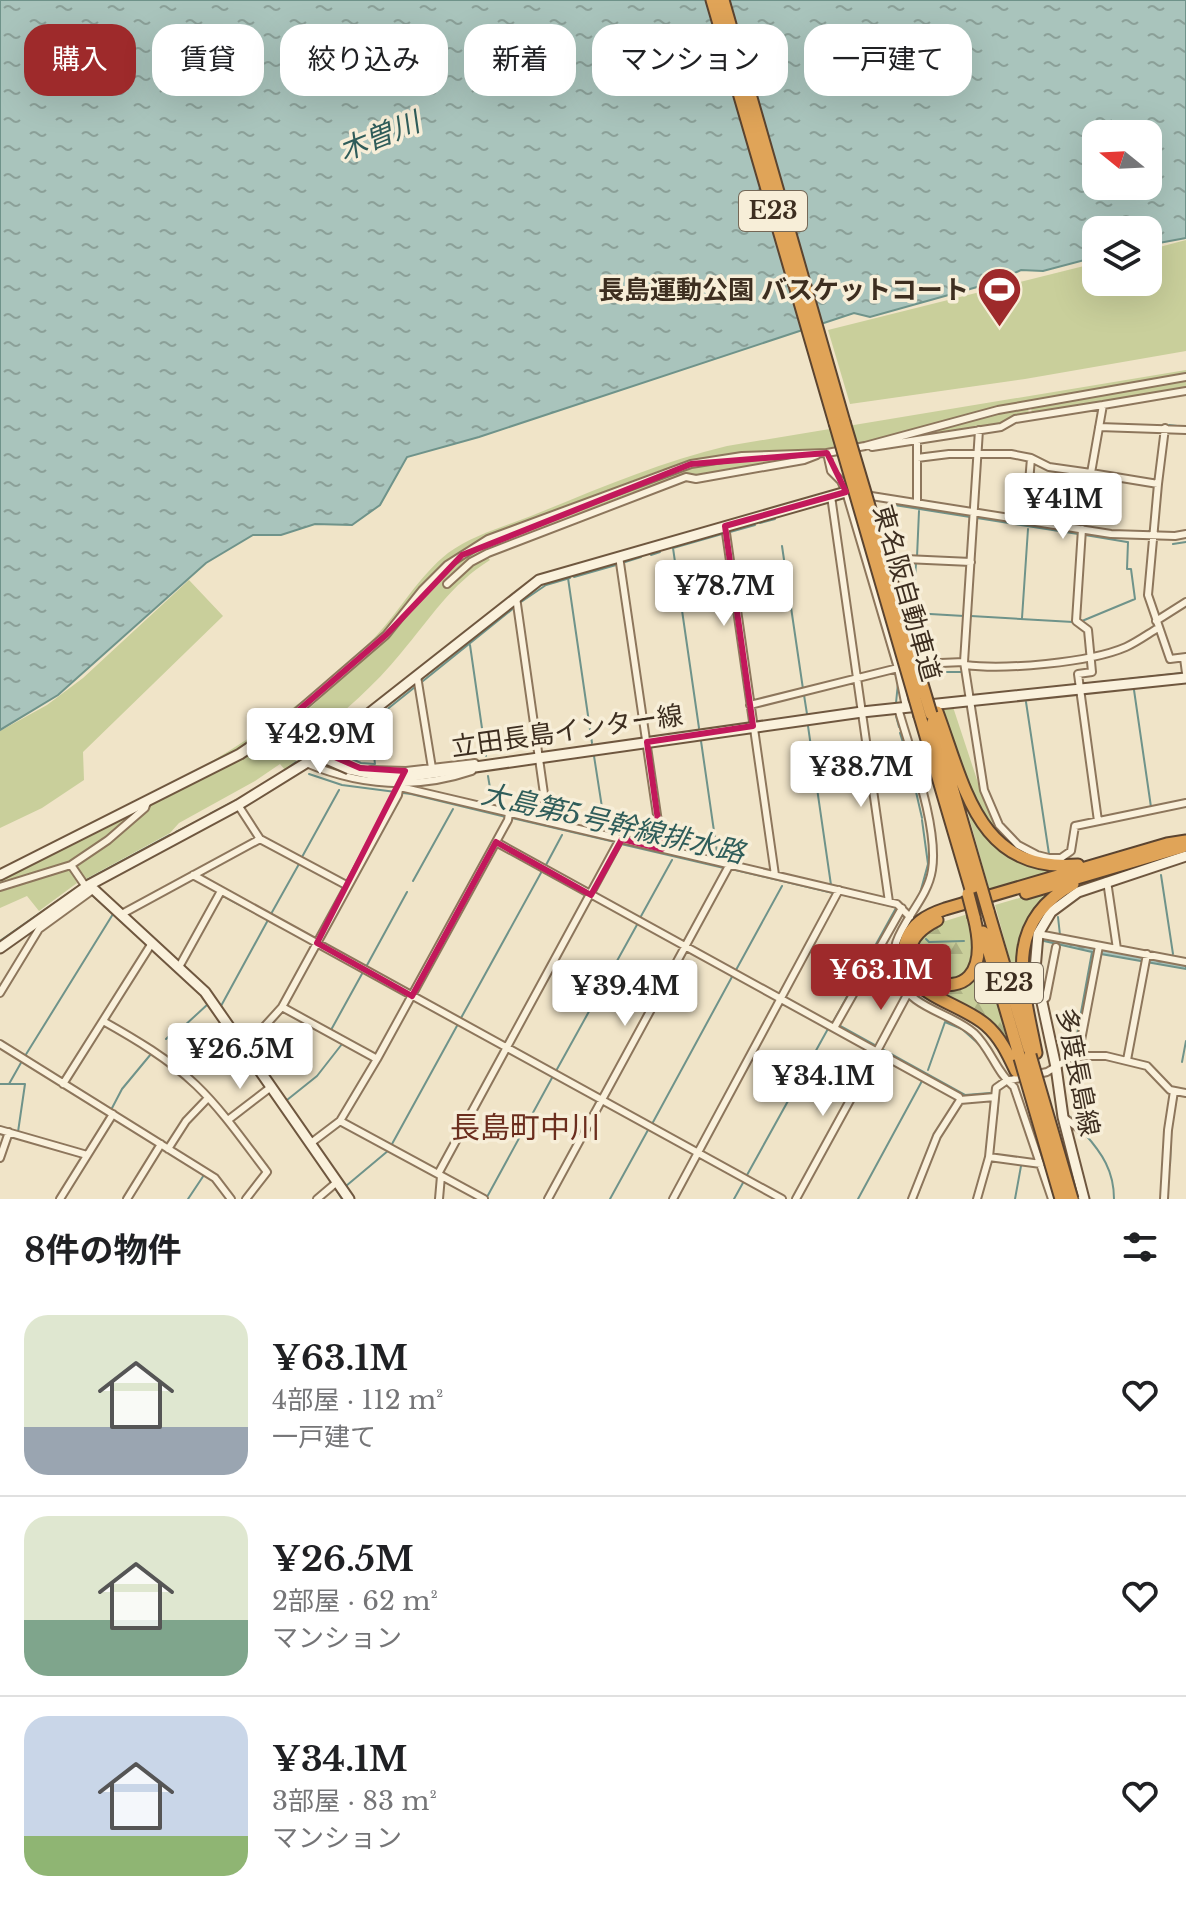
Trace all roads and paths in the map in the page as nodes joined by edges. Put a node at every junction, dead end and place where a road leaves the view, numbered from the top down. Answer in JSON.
{"nodes":[{"id":1,"x":712,"y":0,"type":"edge"},
{"id":2,"x":723,"y":0,"type":"edge"},
{"id":3,"x":1186,"y":377,"type":"edge"},
{"id":4,"x":1186,"y":391,"type":"edge"},
{"id":5,"x":1103,"y":405,"type":"junction"},
{"id":6,"x":1099,"y":427,"type":"junction"},
{"id":7,"x":1165,"y":428,"type":"junction"},
{"id":8,"x":979,"y":430,"type":"junction"},
{"id":9,"x":1186,"y":430,"type":"edge"},
{"id":10,"x":917,"y":441,"type":"junction"},
{"id":11,"x":865,"y":446,"type":"junction"},
{"id":12,"x":824,"y":453,"type":"junction"},
{"id":13,"x":978,"y":455,"type":"junction"},
{"id":14,"x":917,"y":458,"type":"junction"},
{"id":15,"x":1031,"y":458,"type":"junction"},
{"id":16,"x":1091,"y":473,"type":"junction"},
{"id":17,"x":1158,"y":484,"type":"junction"},
{"id":18,"x":846,"y":492,"type":"junction"},
{"id":19,"x":831,"y":496,"type":"junction"},
{"id":20,"x":917,"y":503,"type":"junction"},
{"id":21,"x":975,"y":512,"type":"junction"},
{"id":22,"x":1026,"y":520,"type":"junction"},
{"id":23,"x":725,"y":526,"type":"junction"},
{"id":24,"x":1082,"y":529,"type":"junction"},
{"id":25,"x":1186,"y":534,"type":"edge"},
{"id":26,"x":1154,"y":535,"type":"junction"},
{"id":27,"x":619,"y":556,"type":"junction"},
{"id":28,"x":865,"y":557,"type":"junction"},
{"id":29,"x":971,"y":562,"type":"junction"},
{"id":30,"x":447,"y":584,"type":"dead end"},
{"id":31,"x":516,"y":597,"type":"junction"},
{"id":32,"x":1186,"y":602,"type":"edge"},
{"id":33,"x":1157,"y":625,"type":"junction"},
{"id":34,"x":1090,"y":657,"type":"junction"},
{"id":35,"x":1185,"y":658,"type":"edge"},
{"id":36,"x":965,"y":663,"type":"junction"},
{"id":37,"x":898,"y":668,"type":"junction"},
{"id":38,"x":417,"y":676,"type":"junction"},
{"id":39,"x":1186,"y":676,"type":"edge"},
{"id":40,"x":857,"y":677,"type":"junction"},
{"id":41,"x":1079,"y":690,"type":"junction"},
{"id":42,"x":970,"y":701,"type":"junction"},
{"id":43,"x":750,"y":705,"type":"junction"},
{"id":44,"x":902,"y":708,"type":"junction"},
{"id":45,"x":862,"y":712,"type":"junction"},
{"id":46,"x":929,"y":714,"type":"junction"},
{"id":47,"x":753,"y":726,"type":"junction"},
{"id":48,"x":277,"y":729,"type":"junction"},
{"id":49,"x":647,"y":742,"type":"junction"},
{"id":50,"x":321,"y":751,"type":"junction"},
{"id":51,"x":540,"y":758,"type":"junction"},
{"id":52,"x":306,"y":763,"type":"junction"},
{"id":53,"x":495,"y":764,"type":"junction"},
{"id":54,"x":432,"y":768,"type":"junction"},
{"id":55,"x":400,"y":788,"type":"junction"},
{"id":56,"x":148,"y":800,"type":"junction"},
{"id":57,"x":1186,"y":803,"type":"edge"},
{"id":58,"x":238,"y":805,"type":"junction"},
{"id":59,"x":509,"y":816,"type":"junction"},
{"id":60,"x":1098,"y":821,"type":"junction"},
{"id":61,"x":548,"y":822,"type":"junction"},
{"id":62,"x":260,"y":839,"type":"junction"},
{"id":63,"x":496,"y":842,"type":"junction"},
{"id":64,"x":619,"y":842,"type":"junction"},
{"id":65,"x":1186,"y":843,"type":"edge"},
{"id":66,"x":662,"y":849,"type":"junction"},
{"id":67,"x":1186,"y":856,"type":"edge"},
{"id":68,"x":71,"y":865,"type":"junction"},
{"id":69,"x":729,"y":868,"type":"junction"},
{"id":70,"x":1101,"y":872,"type":"junction"},
{"id":71,"x":0,"y":875,"type":"edge"},
{"id":72,"x":193,"y":875,"type":"junction"},
{"id":73,"x":775,"y":875,"type":"junction"},
{"id":74,"x":348,"y":886,"type":"junction"},
{"id":75,"x":0,"y":887,"type":"edge"},
{"id":76,"x":90,"y":887,"type":"junction"},
{"id":77,"x":221,"y":891,"type":"junction"},
{"id":78,"x":974,"y":892,"type":"junction"},
{"id":79,"x":838,"y":893,"type":"junction"},
{"id":80,"x":591,"y":895,"type":"junction"},
{"id":81,"x":889,"y":902,"type":"junction"},
{"id":82,"x":900,"y":910,"type":"junction"},
{"id":83,"x":120,"y":915,"type":"junction"},
{"id":84,"x":980,"y":915,"type":"junction"},
{"id":85,"x":910,"y":917,"type":"junction"},
{"id":86,"x":1038,"y":934,"type":"junction"},
{"id":87,"x":152,"y":943,"type":"junction"},
{"id":88,"x":317,"y":943,"type":"junction"},
{"id":89,"x":687,"y":947,"type":"junction"},
{"id":90,"x":1056,"y":947,"type":"dead end"},
{"id":91,"x":0,"y":948,"type":"edge"},
{"id":92,"x":1098,"y":949,"type":"junction"},
{"id":93,"x":1117,"y":949,"type":"junction"},
{"id":94,"x":1147,"y":958,"type":"junction"},
{"id":95,"x":1186,"y":962,"type":"edge"},
{"id":96,"x":179,"y":967,"type":"junction"},
{"id":97,"x":0,"y":993,"type":"edge"},
{"id":98,"x":908,"y":993,"type":"junction"},
{"id":99,"x":412,"y":996,"type":"junction"},
{"id":100,"x":782,"y":999,"type":"junction"},
{"id":101,"x":1041,"y":1000,"type":"junction"},
{"id":102,"x":282,"y":1007,"type":"junction"},
{"id":103,"x":103,"y":1021,"type":"junction"},
{"id":104,"x":836,"y":1025,"type":"junction"},
{"id":105,"x":0,"y":1044,"type":"edge"},
{"id":106,"x":245,"y":1048,"type":"junction"},
{"id":107,"x":507,"y":1048,"type":"junction"},
{"id":108,"x":878,"y":1049,"type":"junction"},
{"id":109,"x":1029,"y":1055,"type":"junction"},
{"id":110,"x":1078,"y":1056,"type":"junction"},
{"id":111,"x":377,"y":1059,"type":"junction"},
{"id":112,"x":1127,"y":1060,"type":"junction"},
{"id":113,"x":1056,"y":1067,"type":"junction"},
{"id":114,"x":1006,"y":1081,"type":"junction"},
{"id":115,"x":63,"y":1084,"type":"junction"},
{"id":116,"x":271,"y":1087,"type":"junction"},
{"id":117,"x":1174,"y":1091,"type":"junction"},
{"id":118,"x":1186,"y":1093,"type":"edge"},
{"id":119,"x":995,"y":1097,"type":"junction"},
{"id":120,"x":208,"y":1098,"type":"junction"},
{"id":121,"x":602,"y":1100,"type":"junction"},
{"id":122,"x":960,"y":1100,"type":"junction"},
{"id":123,"x":113,"y":1114,"type":"junction"},
{"id":124,"x":1063,"y":1117,"type":"junction"},
{"id":125,"x":228,"y":1120,"type":"junction"},
{"id":126,"x":340,"y":1121,"type":"junction"},
{"id":127,"x":0,"y":1130,"type":"edge"},
{"id":128,"x":9,"y":1132,"type":"junction"},
{"id":129,"x":1084,"y":1132,"type":"dead end"},
{"id":130,"x":311,"y":1143,"type":"junction"},
{"id":131,"x":164,"y":1146,"type":"junction"},
{"id":132,"x":698,"y":1153,"type":"junction"},
{"id":133,"x":87,"y":1155,"type":"junction"},
{"id":134,"x":989,"y":1157,"type":"junction"},
{"id":135,"x":0,"y":1158,"type":"edge"},
{"id":136,"x":1075,"y":1162,"type":"junction"},
{"id":137,"x":1042,"y":1168,"type":"junction"},
{"id":138,"x":440,"y":1175,"type":"junction"},
{"id":139,"x":337,"y":1182,"type":"junction"},
{"id":140,"x":1068,"y":1198,"type":"edge"},
{"id":141,"x":60,"y":1199,"type":"edge"},
{"id":142,"x":127,"y":1199,"type":"edge"},
{"id":143,"x":231,"y":1199,"type":"edge"},
{"id":144,"x":246,"y":1199,"type":"edge"},
{"id":145,"x":317,"y":1199,"type":"edge"},
{"id":146,"x":349,"y":1199,"type":"edge"},
{"id":147,"x":439,"y":1199,"type":"edge"},
{"id":148,"x":484,"y":1199,"type":"edge"},
{"id":149,"x":548,"y":1199,"type":"edge"},
{"id":150,"x":673,"y":1199,"type":"edge"},
{"id":151,"x":782,"y":1199,"type":"edge"},
{"id":152,"x":796,"y":1199,"type":"edge"},
{"id":153,"x":912,"y":1199,"type":"edge"},
{"id":154,"x":977,"y":1199,"type":"edge"},
{"id":155,"x":1052,"y":1199,"type":"edge"},
{"id":156,"x":1084,"y":1199,"type":"edge"},
{"id":157,"x":1165,"y":1199,"type":"edge"}],
"edges":[{"from":1,"to":46,"type":"highway","name":"東名阪自動車道","number":"E23","bridge":true},
{"from":2,"to":46,"type":"highway","name":"東名阪自動車道","number":"E23","bridge":true},
{"from":3,"to":11,"type":"street"},
{"from":4,"to":5,"type":"street"},
{"from":5,"to":6,"type":"street"},
{"from":5,"to":8,"type":"street"},
{"from":6,"to":7,"type":"street"},
{"from":6,"to":16,"type":"street"},
{"from":7,"to":9,"type":"street"},
{"from":7,"to":17,"type":"street"},
{"from":8,"to":10,"type":"street"},
{"from":8,"to":13,"type":"street"},
{"from":10,"to":11,"type":"street"},
{"from":10,"to":14,"type":"street"},
{"from":11,"to":12,"type":"street"},
{"from":12,"to":18,"type":"street"},
{"from":12,"to":30,"type":"street"},
{"from":12,"to":48,"type":"street"},
{"from":13,"to":14,"type":"street"},
{"from":13,"to":15,"type":"street"},
{"from":13,"to":21,"type":"street"},
{"from":14,"to":20,"type":"street"},
{"from":15,"to":16,"type":"street"},
{"from":15,"to":22,"type":"street"},
{"from":16,"to":17,"type":"street"},
{"from":17,"to":26,"type":"street"},
{"from":18,"to":19,"type":"main road"},
{"from":18,"to":20,"type":"street"},
{"from":18,"to":28,"type":"street"},
{"from":19,"to":23,"type":"main road"},
{"from":19,"to":40,"type":"street"},
{"from":20,"to":21,"type":"street"},
{"from":21,"to":22,"type":"street"},
{"from":21,"to":29,"type":"street"},
{"from":22,"to":24,"type":"street"},
{"from":23,"to":27,"type":"main road"},
{"from":23,"to":43,"type":"street"},
{"from":24,"to":26,"type":"street"},
{"from":24,"to":34,"type":"street"},
{"from":25,"to":26,"type":"street"},
{"from":26,"to":33,"type":"street"},
{"from":27,"to":31,"type":"main road"},
{"from":27,"to":49,"type":"street"},
{"from":28,"to":29,"type":"street"},
{"from":28,"to":37,"type":"street"},
{"from":29,"to":36,"type":"street"},
{"from":31,"to":38,"type":"main road"},
{"from":31,"to":51,"type":"street"},
{"from":32,"to":33,"type":"street"},
{"from":33,"to":34,"type":"street"},
{"from":33,"to":35,"type":"street"},
{"from":34,"to":36,"type":"street"},
{"from":34,"to":41,"type":"street"},
{"from":35,"to":39,"type":"street"},
{"from":36,"to":37,"type":"street"},
{"from":36,"to":42,"type":"street"},
{"from":37,"to":40,"type":"street"},
{"from":37,"to":44,"type":"street"},
{"from":38,"to":50,"type":"main road"},
{"from":38,"to":54,"type":"street"},
{"from":39,"to":41,"type":"main road","name":"立田長島インター線"},
{"from":40,"to":43,"type":"street"},
{"from":40,"to":45,"type":"street"},
{"from":41,"to":42,"type":"main road","name":"立田長島インター線"},
{"from":41,"to":60,"type":"street"},
{"from":42,"to":44,"type":"main road","name":"立田長島インター線"},
{"from":42,"to":60,"type":"street"},
{"from":43,"to":47,"type":"street"},
{"from":44,"to":45,"type":"main road","name":"立田長島インター線"},
{"from":44,"to":85,"type":"street"},
{"from":45,"to":47,"type":"main road","name":"立田長島インター線"},
{"from":45,"to":81,"type":"street"},
{"from":46,"to":70,"type":"highway"},
{"from":46,"to":78,"type":"highway","name":"東名阪自動車道","number":"E23"},
{"from":46,"to":78,"type":"highway","name":"東名阪自動車道","number":"E23"},
{"from":47,"to":49,"type":"main road","name":"立田長島インター線"},
{"from":47,"to":73,"type":"street"},
{"from":48,"to":53,"type":"main road","name":"立田長島インター線","bridge":true},
{"from":48,"to":56,"type":"main road"},
{"from":49,"to":51,"type":"main road","name":"立田長島インター線"},
{"from":49,"to":66,"type":"street"},
{"from":50,"to":52,"type":"main road"},
{"from":50,"to":54,"type":"street"},
{"from":51,"to":53,"type":"main road","name":"立田長島インター線"},
{"from":51,"to":61,"type":"street"},
{"from":52,"to":55,"type":"street"},
{"from":52,"to":58,"type":"main road"},
{"from":53,"to":54,"type":"street"},
{"from":53,"to":55,"type":"street"},
{"from":55,"to":59,"type":"street"},
{"from":55,"to":74,"type":"street"},
{"from":56,"to":68,"type":"street"},
{"from":56,"to":71,"type":"main road"},
{"from":57,"to":60,"type":"street"},
{"from":58,"to":62,"type":"street"},
{"from":58,"to":76,"type":"main road"},
{"from":59,"to":61,"type":"street"},
{"from":59,"to":63,"type":"street"},
{"from":61,"to":64,"type":"street"},
{"from":62,"to":72,"type":"street"},
{"from":62,"to":74,"type":"street"},
{"from":63,"to":80,"type":"street"},
{"from":63,"to":99,"type":"street"},
{"from":64,"to":66,"type":"street"},
{"from":64,"to":80,"type":"street"},
{"from":65,"to":70,"type":"highway"},
{"from":66,"to":69,"type":"street"},
{"from":67,"to":70,"type":"main road"},
{"from":68,"to":75,"type":"street"},
{"from":68,"to":76,"type":"street"},
{"from":69,"to":73,"type":"street"},
{"from":69,"to":89,"type":"street"},
{"from":70,"to":84,"type":"highway"},
{"from":70,"to":86,"type":"main road"},
{"from":70,"to":93,"type":"street"},
{"from":70,"to":109,"type":"highway"},
{"from":70,"to":140,"type":"highway","bridge":true},
{"from":72,"to":77,"type":"street"},
{"from":72,"to":83,"type":"street"},
{"from":73,"to":79,"type":"street"},
{"from":74,"to":88,"type":"street"},
{"from":76,"to":83,"type":"main road"},
{"from":76,"to":91,"type":"main road"},
{"from":76,"to":97,"type":"street"},
{"from":77,"to":88,"type":"street"},
{"from":77,"to":96,"type":"street"},
{"from":78,"to":84,"type":"highway","bridge":true},
{"from":79,"to":81,"type":"street"},
{"from":79,"to":100,"type":"street"},
{"from":80,"to":89,"type":"street"},
{"from":80,"to":107,"type":"street"},
{"from":81,"to":82,"type":"street"},
{"from":82,"to":85,"type":"street"},
{"from":82,"to":104,"type":"street"},
{"from":83,"to":87,"type":"main road"},
{"from":84,"to":109,"type":"highway","number":"E23"},
{"from":85,"to":98,"type":"street"},
{"from":86,"to":92,"type":"street"},
{"from":86,"to":101,"type":"main road","name":"多度長島線"},
{"from":87,"to":96,"type":"main road"},
{"from":87,"to":103,"type":"street"},
{"from":88,"to":99,"type":"street"},
{"from":88,"to":102,"type":"street"},
{"from":89,"to":100,"type":"street"},
{"from":89,"to":121,"type":"street"},
{"from":90,"to":101,"type":"street"},
{"from":92,"to":93,"type":"street"},
{"from":92,"to":110,"type":"street"},
{"from":93,"to":94,"type":"street"},
{"from":94,"to":95,"type":"street"},
{"from":94,"to":112,"type":"street"},
{"from":96,"to":106,"type":"main road"},
{"from":98,"to":108,"type":"street"},
{"from":98,"to":114,"type":"street"},
{"from":99,"to":107,"type":"street"},
{"from":99,"to":111,"type":"street"},
{"from":100,"to":104,"type":"street"},
{"from":100,"to":132,"type":"street"},
{"from":101,"to":113,"type":"main road","name":"多度長島線"},
{"from":102,"to":106,"type":"street"},
{"from":102,"to":111,"type":"street"},
{"from":103,"to":115,"type":"street"},
{"from":103,"to":120,"type":"street"},
{"from":104,"to":108,"type":"street"},
{"from":105,"to":115,"type":"street"},
{"from":106,"to":116,"type":"main road"},
{"from":107,"to":121,"type":"street"},
{"from":107,"to":138,"type":"street"},
{"from":108,"to":122,"type":"street"},
{"from":108,"to":152,"type":"street"},
{"from":109,"to":140,"type":"highway","number":"E23","bridge":true},
{"from":110,"to":112,"type":"street"},
{"from":110,"to":113,"type":"street"},
{"from":111,"to":126,"type":"street"},
{"from":112,"to":117,"type":"street"},
{"from":113,"to":114,"type":"street"},
{"from":113,"to":124,"type":"main road","name":"多度長島線"},
{"from":114,"to":119,"type":"street"},
{"from":114,"to":137,"type":"street"},
{"from":115,"to":123,"type":"street"},
{"from":116,"to":125,"type":"street"},
{"from":116,"to":130,"type":"main road"},
{"from":117,"to":118,"type":"street"},
{"from":117,"to":157,"type":"street"},
{"from":119,"to":122,"type":"street"},
{"from":119,"to":134,"type":"street"},
{"from":120,"to":125,"type":"street"},
{"from":120,"to":131,"type":"street"},
{"from":121,"to":132,"type":"street"},
{"from":121,"to":149,"type":"street"},
{"from":122,"to":153,"type":"street"},
{"from":123,"to":131,"type":"street"},
{"from":123,"to":133,"type":"street"},
{"from":124,"to":129,"type":"street"},
{"from":124,"to":136,"type":"main road","name":"多度長島線"},
{"from":125,"to":144,"type":"street"},
{"from":126,"to":130,"type":"street"},
{"from":126,"to":138,"type":"street"},
{"from":127,"to":128,"type":"street"},
{"from":128,"to":133,"type":"street"},
{"from":128,"to":135,"type":"street"},
{"from":130,"to":139,"type":"main road"},
{"from":131,"to":142,"type":"street"},
{"from":131,"to":143,"type":"street"},
{"from":132,"to":150,"type":"street"},
{"from":132,"to":151,"type":"street"},
{"from":133,"to":141,"type":"street"},
{"from":134,"to":137,"type":"street"},
{"from":134,"to":154,"type":"street"},
{"from":136,"to":137,"type":"street"},
{"from":136,"to":156,"type":"main road","name":"多度長島線"},
{"from":137,"to":155,"type":"street"},
{"from":138,"to":147,"type":"street"},
{"from":138,"to":148,"type":"street"},
{"from":139,"to":145,"type":"street"},
{"from":139,"to":146,"type":"main road"}]}
